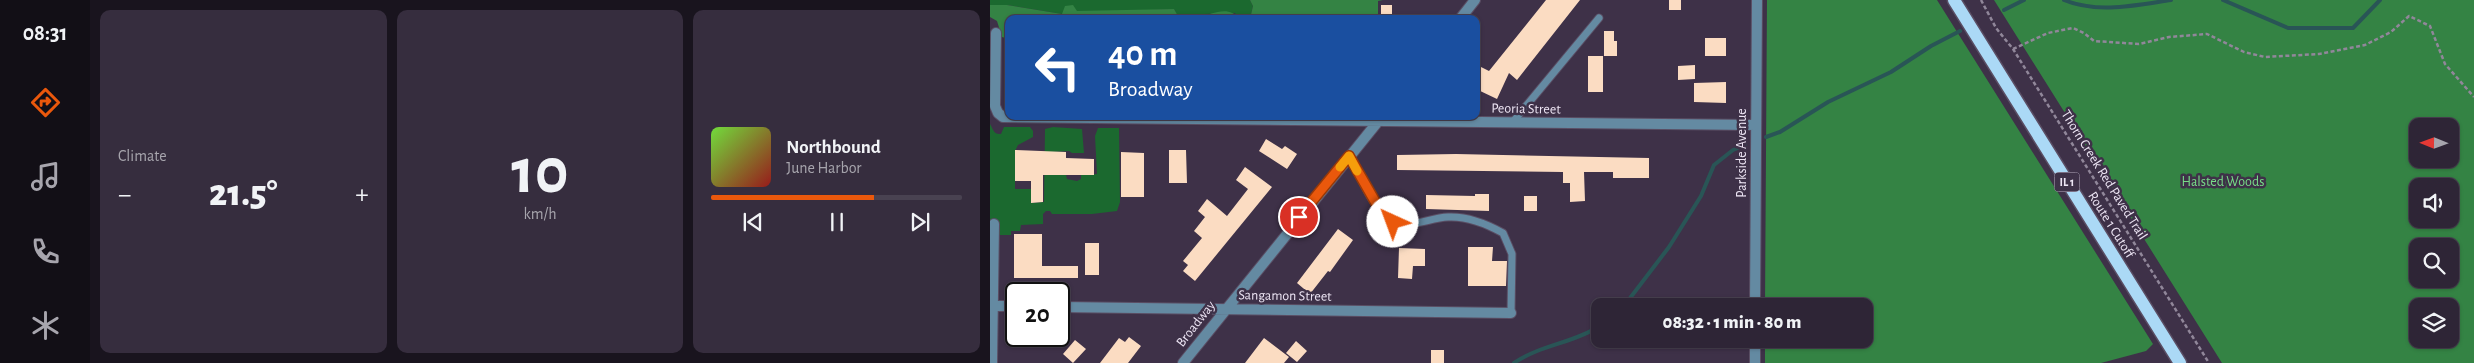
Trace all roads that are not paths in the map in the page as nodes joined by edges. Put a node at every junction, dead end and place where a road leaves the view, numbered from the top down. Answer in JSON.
{"nodes":[{"id":1,"x":1475,"y":0,"type":"edge"},
{"id":2,"x":1757,"y":0,"type":"edge"},
{"id":3,"x":1954,"y":0,"type":"edge"},
{"id":4,"x":1463,"y":15,"type":"edge"},
{"id":5,"x":1599,"y":18,"type":"dead end"},
{"id":6,"x":996,"y":33,"type":"dead end"},
{"id":7,"x":1005,"y":117,"type":"edge"},
{"id":8,"x":1379,"y":120,"type":"edge"},
{"id":9,"x":1413,"y":120,"type":"edge"},
{"id":10,"x":1512,"y":123,"type":"junction"},
{"id":11,"x":1756,"y":125,"type":"junction"},
{"id":12,"x":1349,"y":156,"type":"junction"},
{"id":13,"x":994,"y":224,"type":"dead end"},
{"id":14,"x":1755,"y":298,"type":"edge"},
{"id":15,"x":991,"y":306,"type":"edge"},
{"id":16,"x":1005,"y":306,"type":"edge"},
{"id":17,"x":1070,"y":307,"type":"edge"},
{"id":18,"x":1225,"y":309,"type":"junction"},
{"id":19,"x":1511,"y":312,"type":"joint"},
{"id":20,"x":1755,"y":348,"type":"edge"},
{"id":21,"x":992,"y":363,"type":"edge"},
{"id":22,"x":1183,"y":363,"type":"edge"},
{"id":23,"x":1754,"y":363,"type":"edge"},
{"id":24,"x":2180,"y":363,"type":"edge"}],
"edges":[{"from":1,"to":4,"type":"street"},
{"from":2,"to":11,"type":"street","name":"Parkside Avenue"},
{"from":3,"to":24,"type":"main road","name":"Route 1 Cutoff","number":"IL 1"},
{"from":5,"to":10,"type":"lane"},
{"from":6,"to":7,"type":"street","name":"Peoria Street"},
{"from":8,"to":12,"type":"street","name":"Broadway"},
{"from":9,"to":10,"type":"street","name":"Peoria Street"},
{"from":10,"to":11,"type":"street","name":"Peoria Street"},
{"from":11,"to":14,"type":"street","name":"Parkside Avenue"},
{"from":12,"to":18,"type":"street","name":"Broadway"},
{"from":12,"to":19,"type":"lane"},
{"from":13,"to":15,"type":"street"},
{"from":15,"to":16,"type":"street"},
{"from":15,"to":21,"type":"street"},
{"from":17,"to":18,"type":"street","name":"Sangamon Street"},
{"from":18,"to":19,"type":"street","name":"Sangamon Street"},
{"from":18,"to":22,"type":"street","name":"Broadway"},
{"from":20,"to":23,"type":"street"}]}
